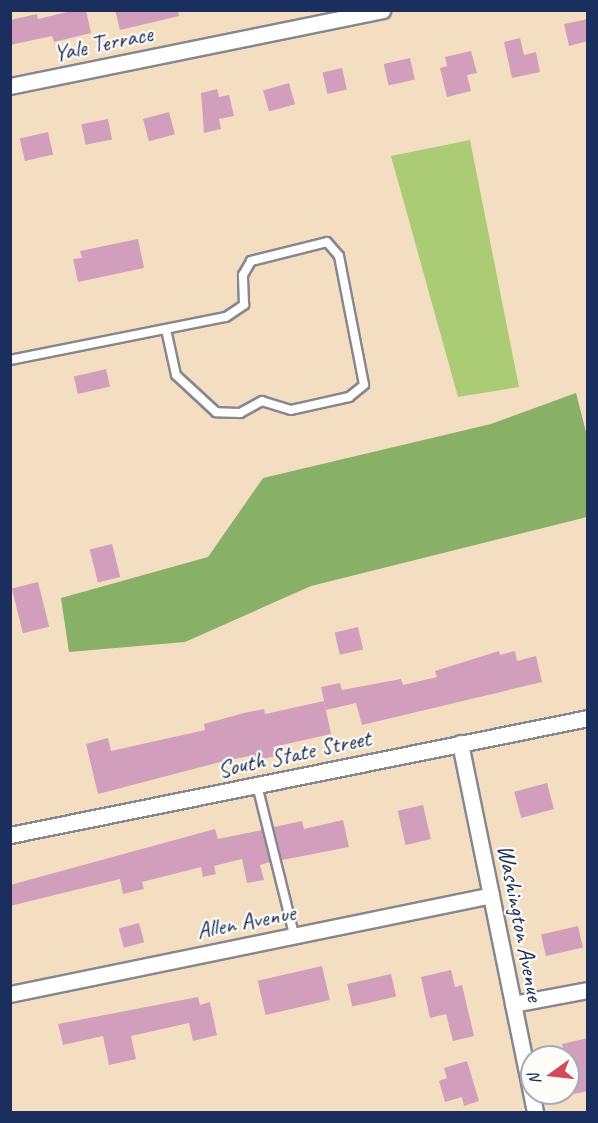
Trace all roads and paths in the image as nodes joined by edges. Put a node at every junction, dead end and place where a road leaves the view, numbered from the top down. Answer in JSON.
{"nodes":[{"id":1,"x":382,"y":10,"type":"edge"},
{"id":2,"x":10,"y":86,"type":"edge"},
{"id":3,"x":166,"y":329,"type":"junction"},
{"id":4,"x":10,"y":360,"type":"edge"},
{"id":5,"x":588,"y":718,"type":"edge"},
{"id":6,"x":460,"y":743,"type":"junction"},
{"id":7,"x":257,"y":784,"type":"junction"},
{"id":8,"x":10,"y":836,"type":"edge"},
{"id":9,"x":491,"y":896,"type":"junction"},
{"id":10,"x":294,"y":935,"type":"junction"},
{"id":11,"x":588,"y":990,"type":"edge"},
{"id":12,"x":10,"y":994,"type":"edge"},
{"id":13,"x":513,"y":1004,"type":"junction"},
{"id":14,"x":536,"y":1113,"type":"edge"}],
"edges":[{"from":1,"to":2,"type":"street","name":"Yale Terrace"},
{"from":3,"to":3,"type":"lane"},
{"from":3,"to":4,"type":"lane"},
{"from":5,"to":6,"type":"street","name":"South State Street"},
{"from":6,"to":7,"type":"street","name":"South State Street"},
{"from":6,"to":9,"type":"street","name":"Washington Avenue"},
{"from":7,"to":8,"type":"street","name":"South State Street"},
{"from":7,"to":10,"type":"lane"},
{"from":9,"to":10,"type":"street","name":"Allen Avenue"},
{"from":9,"to":13,"type":"street","name":"Washington Avenue"},
{"from":10,"to":12,"type":"street","name":"Allen Avenue"},
{"from":11,"to":13,"type":"street"},
{"from":13,"to":14,"type":"street","name":"Washington Avenue"}]}
